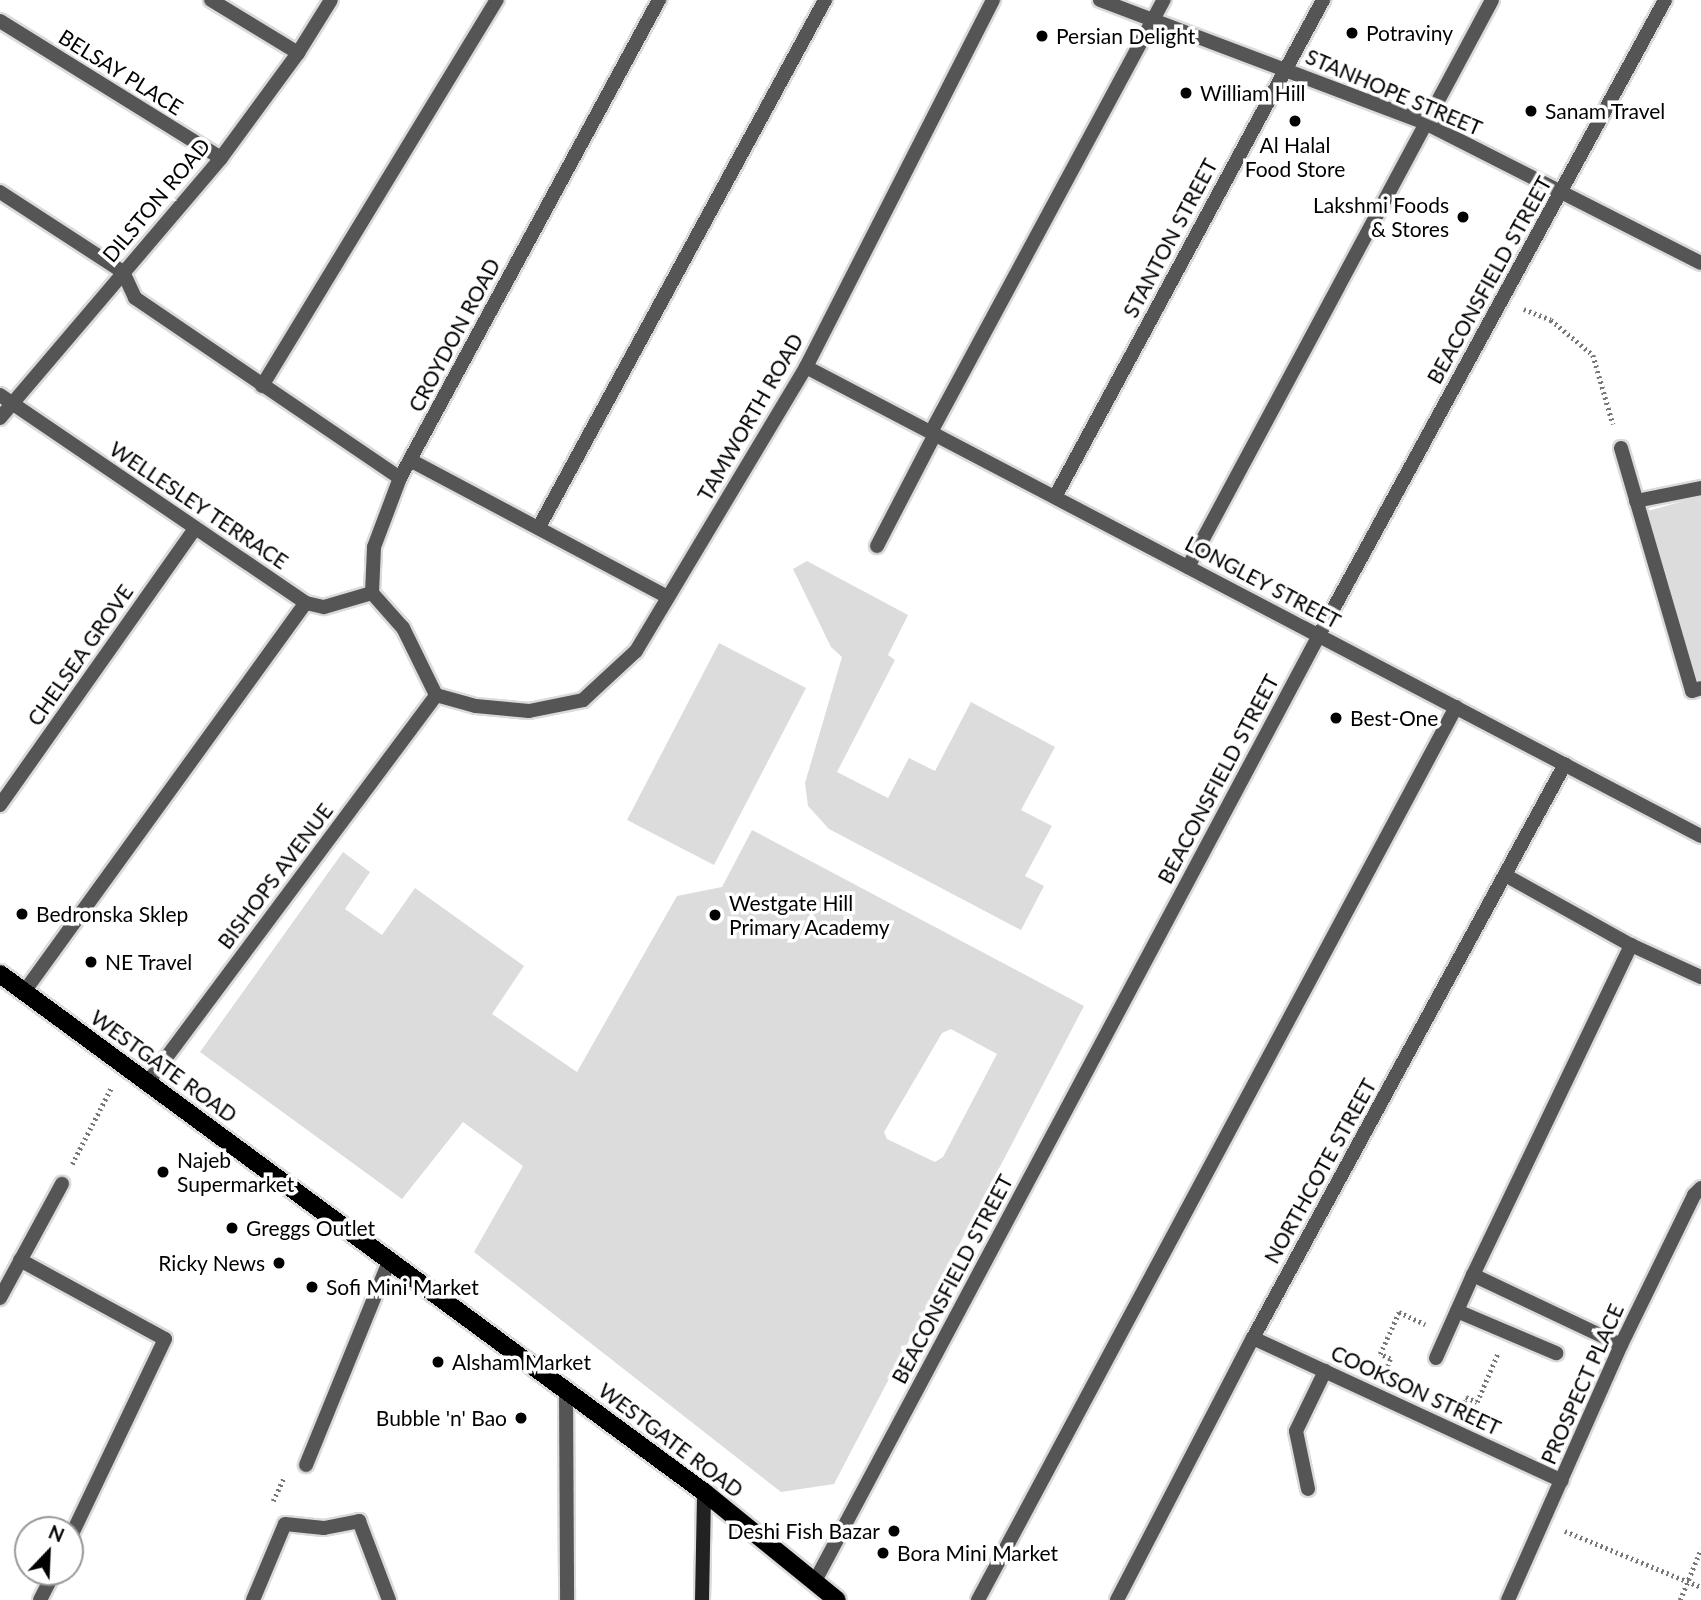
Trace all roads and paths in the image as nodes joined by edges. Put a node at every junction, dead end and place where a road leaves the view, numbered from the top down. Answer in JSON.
{"nodes":[{"id":1,"x":211,"y":0,"type":"edge"},
{"id":2,"x":331,"y":0,"type":"edge"},
{"id":3,"x":497,"y":0,"type":"edge"},
{"id":4,"x":659,"y":0,"type":"edge"},
{"id":5,"x":825,"y":0,"type":"edge"},
{"id":6,"x":993,"y":0,"type":"edge"},
{"id":7,"x":1100,"y":0,"type":"edge"},
{"id":8,"x":1164,"y":0,"type":"edge"},
{"id":9,"x":1323,"y":0,"type":"edge"},
{"id":10,"x":1492,"y":0,"type":"edge"},
{"id":11,"x":1665,"y":0,"type":"edge"},
{"id":12,"x":1153,"y":20,"type":"junction"},
{"id":13,"x":0,"y":21,"type":"edge"},
{"id":14,"x":298,"y":53,"type":"junction"},
{"id":15,"x":1285,"y":69,"type":"junction"},
{"id":16,"x":1425,"y":123,"type":"junction"},
{"id":17,"x":221,"y":158,"type":"junction"},
{"id":18,"x":0,"y":192,"type":"edge"},
{"id":19,"x":1560,"y":193,"type":"junction"},
{"id":20,"x":1701,"y":263,"type":"edge"},
{"id":21,"x":123,"y":272,"type":"junction"},
{"id":22,"x":1502,"y":299,"type":"junction"},
{"id":23,"x":806,"y":367,"type":"junction"},
{"id":24,"x":262,"y":386,"type":"junction"},
{"id":25,"x":6,"y":398,"type":"edge"},
{"id":26,"x":0,"y":418,"type":"edge"},
{"id":27,"x":933,"y":433,"type":"junction"},
{"id":28,"x":1621,"y":448,"type":"joint"},
{"id":29,"x":410,"y":460,"type":"junction"},
{"id":30,"x":400,"y":478,"type":"junction"},
{"id":31,"x":1701,"y":488,"type":"edge"},
{"id":32,"x":1055,"y":497,"type":"junction"},
{"id":33,"x":1636,"y":501,"type":"junction"},
{"id":34,"x":539,"y":527,"type":"junction"},
{"id":35,"x":195,"y":528,"type":"junction"},
{"id":36,"x":877,"y":546,"type":"dead end"},
{"id":37,"x":1188,"y":567,"type":"junction"},
{"id":38,"x":373,"y":593,"type":"junction"},
{"id":39,"x":668,"y":597,"type":"junction"},
{"id":40,"x":306,"y":603,"type":"junction"},
{"id":41,"x":1319,"y":635,"type":"junction"},
{"id":42,"x":1701,"y":688,"type":"edge"},
{"id":43,"x":436,"y":695,"type":"junction"},
{"id":44,"x":1456,"y":707,"type":"junction"},
{"id":45,"x":1564,"y":764,"type":"junction"},
{"id":46,"x":0,"y":805,"type":"edge"},
{"id":47,"x":1701,"y":835,"type":"edge"},
{"id":48,"x":1505,"y":875,"type":"junction"},
{"id":49,"x":1631,"y":945,"type":"junction"},
{"id":50,"x":0,"y":974,"type":"edge"},
{"id":51,"x":1701,"y":977,"type":"edge"},
{"id":52,"x":24,"y":992,"type":"junction"},
{"id":53,"x":123,"y":1066,"type":"junction"},
{"id":54,"x":148,"y":1082,"type":"junction"},
{"id":55,"x":62,"y":1184,"type":"joint"},
{"id":56,"x":1701,"y":1188,"type":"edge"},
{"id":57,"x":390,"y":1259,"type":"junction"},
{"id":58,"x":20,"y":1260,"type":"junction"},
{"id":59,"x":1474,"y":1275,"type":"junction"},
{"id":60,"x":0,"y":1298,"type":"edge"},
{"id":61,"x":1457,"y":1311,"type":"junction"},
{"id":62,"x":1447,"y":1334,"type":"junction"},
{"id":63,"x":1253,"y":1338,"type":"junction"},
{"id":64,"x":1621,"y":1345,"type":"junction"},
{"id":65,"x":1501,"y":1348,"type":"dead end"},
{"id":66,"x":1556,"y":1353,"type":"dead end"},
{"id":67,"x":1436,"y":1358,"type":"dead end"},
{"id":68,"x":1325,"y":1371,"type":"junction"},
{"id":69,"x":566,"y":1390,"type":"junction"},
{"id":70,"x":1375,"y":1394,"type":"junction"},
{"id":71,"x":1451,"y":1430,"type":"junction"},
{"id":72,"x":306,"y":1465,"type":"joint"},
{"id":73,"x":1562,"y":1481,"type":"junction"},
{"id":74,"x":1308,"y":1489,"type":"dead end"},
{"id":75,"x":704,"y":1492,"type":"junction"},
{"id":76,"x":81,"y":1516,"type":"edge"},
{"id":77,"x":1544,"y":1522,"type":"junction"},
{"id":78,"x":285,"y":1524,"type":"junction"},
{"id":79,"x":1701,"y":1549,"type":"edge"},
{"id":80,"x":815,"y":1581,"type":"junction"},
{"id":81,"x":1687,"y":1582,"type":"junction"},
{"id":82,"x":1701,"y":1587,"type":"edge"},
{"id":83,"x":253,"y":1600,"type":"edge"},
{"id":84,"x":389,"y":1600,"type":"edge"},
{"id":85,"x":567,"y":1600,"type":"edge"},
{"id":86,"x":702,"y":1600,"type":"edge"},
{"id":87,"x":837,"y":1600,"type":"edge"},
{"id":88,"x":978,"y":1600,"type":"edge"},
{"id":89,"x":1117,"y":1600,"type":"edge"},
{"id":90,"x":1508,"y":1600,"type":"edge"},
{"id":91,"x":1681,"y":1600,"type":"edge"}],
"edges":[{"from":1,"to":14,"type":"street"},
{"from":2,"to":14,"type":"street","name":"DILSTON ROAD"},
{"from":3,"to":24,"type":"street"},
{"from":4,"to":29,"type":"street","name":"CROYDON ROAD"},
{"from":5,"to":34,"type":"street"},
{"from":6,"to":23,"type":"street","name":"TAMWORTH ROAD"},
{"from":7,"to":12,"type":"street","name":"STANHOPE STREET"},
{"from":8,"to":12,"type":"street"},
{"from":9,"to":15,"type":"street","name":"STANTON STREET"},
{"from":10,"to":16,"type":"street"},
{"from":11,"to":19,"type":"street","name":"BEACONSFIELD STREET"},
{"from":12,"to":15,"type":"street","name":"STANHOPE STREET"},
{"from":12,"to":27,"type":"street"},
{"from":13,"to":17,"type":"street","name":"BELSAY PLACE"},
{"from":14,"to":17,"type":"street","name":"DILSTON ROAD"},
{"from":15,"to":16,"type":"street","name":"STANHOPE STREET"},
{"from":15,"to":32,"type":"street","name":"STANTON STREET"},
{"from":16,"to":19,"type":"street","name":"STANHOPE STREET"},
{"from":16,"to":37,"type":"street"},
{"from":17,"to":21,"type":"street","name":"DILSTON ROAD"},
{"from":18,"to":21,"type":"street"},
{"from":19,"to":20,"type":"street","name":"STANHOPE STREET"},
{"from":19,"to":22,"type":"street","name":"BEACONSFIELD STREET"},
{"from":21,"to":24,"type":"street"},
{"from":21,"to":25,"type":"street","name":"DILSTON ROAD"},
{"from":22,"to":28,"type":"path"},
{"from":22,"to":41,"type":"street","name":"BEACONSFIELD STREET"},
{"from":23,"to":27,"type":"street","name":"LONGLEY STREET"},
{"from":23,"to":39,"type":"street","name":"TAMWORTH ROAD"},
{"from":24,"to":30,"type":"street"},
{"from":25,"to":26,"type":"street","name":"DILSTON ROAD"},
{"from":25,"to":35,"type":"street","name":"WELLESLEY TERRACE"},
{"from":27,"to":32,"type":"street","name":"LONGLEY STREET"},
{"from":27,"to":36,"type":"street"},
{"from":28,"to":33,"type":"street"},
{"from":29,"to":30,"type":"street","name":"CROYDON ROAD"},
{"from":29,"to":34,"type":"street"},
{"from":30,"to":38,"type":"street","name":"CROYDON ROAD"},
{"from":31,"to":33,"type":"street"},
{"from":32,"to":37,"type":"street","name":"LONGLEY STREET"},
{"from":33,"to":42,"type":"street"},
{"from":34,"to":39,"type":"street"},
{"from":35,"to":40,"type":"street","name":"WELLESLEY TERRACE"},
{"from":35,"to":46,"type":"street","name":"CHELSEA GROVE"},
{"from":37,"to":41,"type":"street","name":"LONGLEY STREET"},
{"from":38,"to":40,"type":"street"},
{"from":38,"to":43,"type":"street"},
{"from":39,"to":43,"type":"street","name":"TAMWORTH ROAD"},
{"from":40,"to":52,"type":"street"},
{"from":41,"to":44,"type":"street","name":"LONGLEY STREET"},
{"from":41,"to":80,"type":"street","name":"BEACONSFIELD STREET"},
{"from":43,"to":54,"type":"street","name":"BISHOPS AVENUE"},
{"from":44,"to":45,"type":"street","name":"LONGLEY STREET"},
{"from":44,"to":88,"type":"street"},
{"from":45,"to":47,"type":"street","name":"LONGLEY STREET"},
{"from":45,"to":48,"type":"street","name":"NORTHCOTE STREET"},
{"from":48,"to":49,"type":"street"},
{"from":48,"to":63,"type":"street","name":"NORTHCOTE STREET"},
{"from":49,"to":51,"type":"street"},
{"from":49,"to":59,"type":"street"},
{"from":50,"to":52,"type":"main road","name":"WESTGATE ROAD"},
{"from":52,"to":53,"type":"main road","name":"WESTGATE ROAD"},
{"from":53,"to":54,"type":"main road","name":"WESTGATE ROAD"},
{"from":53,"to":55,"type":"path"},
{"from":54,"to":57,"type":"main road","name":"WESTGATE ROAD"},
{"from":55,"to":58,"type":"street"},
{"from":56,"to":64,"type":"street","name":"PROSPECT PLACE"},
{"from":57,"to":69,"type":"main road","name":"WESTGATE ROAD"},
{"from":57,"to":72,"type":"street"},
{"from":58,"to":60,"type":"street"},
{"from":58,"to":76,"type":"street"},
{"from":59,"to":61,"type":"street"},
{"from":59,"to":64,"type":"street"},
{"from":61,"to":62,"type":"street"},
{"from":61,"to":66,"type":"street"},
{"from":62,"to":67,"type":"street"},
{"from":62,"to":70,"type":"path"},
{"from":63,"to":68,"type":"street","name":"COOKSON STREET"},
{"from":63,"to":89,"type":"street","name":"NORTHCOTE STREET"},
{"from":64,"to":73,"type":"street","name":"PROSPECT PLACE"},
{"from":65,"to":71,"type":"path"},
{"from":68,"to":70,"type":"street","name":"COOKSON STREET"},
{"from":68,"to":74,"type":"street"},
{"from":69,"to":75,"type":"main road","name":"WESTGATE ROAD"},
{"from":69,"to":85,"type":"street"},
{"from":70,"to":71,"type":"street","name":"COOKSON STREET"},
{"from":71,"to":73,"type":"street","name":"COOKSON STREET"},
{"from":72,"to":78,"type":"path"},
{"from":73,"to":77,"type":"street","name":"PROSPECT PLACE"},
{"from":75,"to":80,"type":"main road","name":"WESTGATE ROAD"},
{"from":75,"to":86,"type":"street"},
{"from":77,"to":81,"type":"path"},
{"from":77,"to":90,"type":"street","name":"PROSPECT PLACE"},
{"from":78,"to":83,"type":"street"},
{"from":78,"to":84,"type":"street"},
{"from":79,"to":81,"type":"path"},
{"from":80,"to":87,"type":"main road","name":"WESTGATE ROAD"},
{"from":81,"to":82,"type":"path"},
{"from":81,"to":91,"type":"path"}]}
